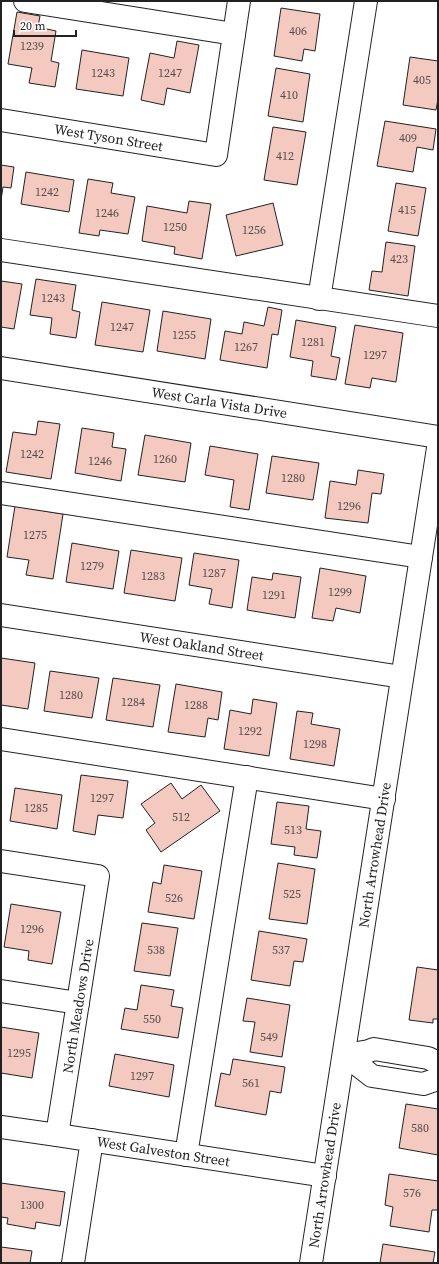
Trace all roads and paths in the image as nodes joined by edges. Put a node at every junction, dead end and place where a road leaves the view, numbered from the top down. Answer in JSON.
{"nodes":[{"id":1,"x":25,"y":1,"type":"edge"},
{"id":2,"x":239,"y":1,"type":"edge"},
{"id":3,"x":366,"y":1,"type":"edge"},
{"id":4,"x":234,"y":34,"type":"junction"},
{"id":5,"x":1,"y":120,"type":"edge"},
{"id":6,"x":1,"y":250,"type":"edge"},
{"id":7,"x":319,"y":299,"type":"junction"},
{"id":8,"x":438,"y":316,"type":"edge"},
{"id":9,"x":1,"y":368,"type":"edge"},
{"id":10,"x":438,"y":437,"type":"edge"},
{"id":11,"x":438,"y":448,"type":"edge"},
{"id":12,"x":1,"y":493,"type":"edge"},
{"id":13,"x":421,"y":557,"type":"junction"},
{"id":14,"x":1,"y":615,"type":"edge"},
{"id":15,"x":402,"y":677,"type":"junction"},
{"id":16,"x":1,"y":739,"type":"edge"},
{"id":17,"x":247,"y":777,"type":"junction"},
{"id":18,"x":384,"y":798,"type":"junction"},
{"id":19,"x":1,"y":861,"type":"edge"},
{"id":20,"x":1,"y":990,"type":"edge"},
{"id":21,"x":78,"y":1003,"type":"junction"},
{"id":22,"x":345,"y":1056,"type":"junction"},
{"id":23,"x":438,"y":1063,"type":"edge"},
{"id":24,"x":438,"y":1079,"type":"edge"},
{"id":25,"x":1,"y":1127,"type":"edge"},
{"id":26,"x":57,"y":1135,"type":"junction"},
{"id":27,"x":92,"y":1140,"type":"junction"},
{"id":28,"x":186,"y":1155,"type":"junction"},
{"id":29,"x":325,"y":1176,"type":"junction"},
{"id":30,"x":73,"y":1263,"type":"edge"},
{"id":31,"x":311,"y":1263,"type":"edge"}],
"edges":[{"from":1,"to":4,"type":"street"},
{"from":2,"to":4,"type":"street"},
{"from":3,"to":7,"type":"street"},
{"from":4,"to":5,"type":"street","name":"West Tyson Street"},
{"from":6,"to":7,"type":"street"},
{"from":7,"to":8,"type":"street"},
{"from":9,"to":10,"type":"street","name":"West Carla Vista Drive"},
{"from":11,"to":13,"type":"street","name":"North Arrowhead Drive"},
{"from":12,"to":13,"type":"street"},
{"from":13,"to":15,"type":"street","name":"North Arrowhead Drive"},
{"from":14,"to":15,"type":"street","name":"West Oakland Street"},
{"from":15,"to":18,"type":"street","name":"North Arrowhead Drive"},
{"from":16,"to":17,"type":"street"},
{"from":17,"to":18,"type":"street"},
{"from":17,"to":28,"type":"street"},
{"from":18,"to":22,"type":"street","name":"North Arrowhead Drive"},
{"from":19,"to":21,"type":"street","name":"North Meadows Drive"},
{"from":20,"to":21,"type":"street"},
{"from":21,"to":26,"type":"street","name":"North Meadows Drive"},
{"from":22,"to":23,"type":"street"},
{"from":22,"to":24,"type":"street"},
{"from":22,"to":29,"type":"street","name":"North Arrowhead Drive"},
{"from":25,"to":26,"type":"street","name":"West Galveston Street"},
{"from":26,"to":27,"type":"street","name":"West Galveston Street"},
{"from":27,"to":28,"type":"street","name":"West Galveston Street"},
{"from":27,"to":30,"type":"street"},
{"from":28,"to":29,"type":"street","name":"West Galveston Street"},
{"from":29,"to":31,"type":"street","name":"North Arrowhead Drive"}]}
